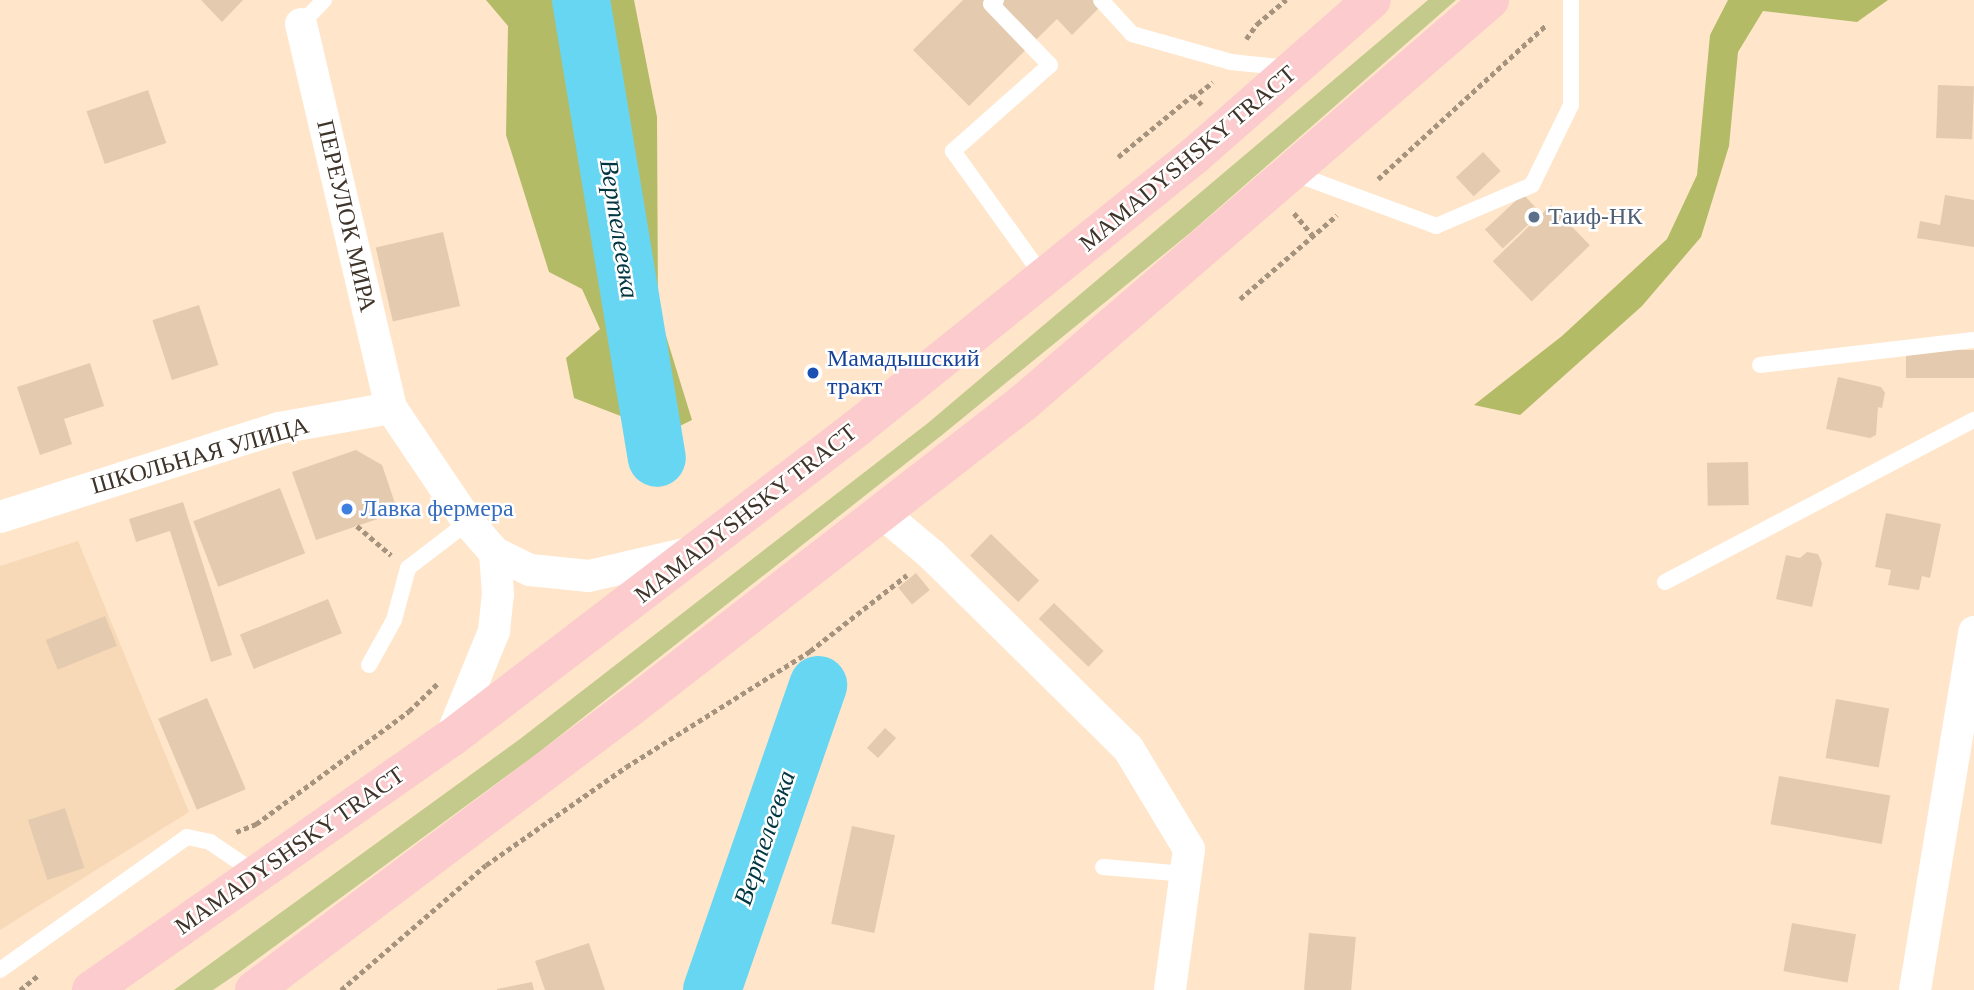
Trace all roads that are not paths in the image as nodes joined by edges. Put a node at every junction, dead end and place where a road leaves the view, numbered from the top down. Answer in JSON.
{"nodes":[{"id":1,"x":324,"y":0,"type":"edge"},
{"id":2,"x":996,"y":0,"type":"edge"},
{"id":3,"x":1101,"y":0,"type":"edge"},
{"id":4,"x":1372,"y":0,"type":"edge"},
{"id":5,"x":1490,"y":0,"type":"edge"},
{"id":6,"x":1571,"y":1,"type":"edge"},
{"id":7,"x":301,"y":24,"type":"joint"},
{"id":8,"x":1295,"y":69,"type":"junction"},
{"id":9,"x":1291,"y":172,"type":"junction"},
{"id":10,"x":1045,"y":279,"type":"junction"},
{"id":11,"x":1974,"y":340,"type":"edge"},
{"id":12,"x":1760,"y":365,"type":"dead end"},
{"id":13,"x":391,"y":408,"type":"junction"},
{"id":14,"x":1974,"y":420,"type":"edge"},
{"id":15,"x":882,"y":513,"type":"junction"},
{"id":16,"x":0,"y":517,"type":"edge"},
{"id":17,"x":468,"y":522,"type":"junction"},
{"id":18,"x":698,"y":551,"type":"junction"},
{"id":19,"x":495,"y":553,"type":"junction"},
{"id":20,"x":1665,"y":582,"type":"dead end"},
{"id":21,"x":1974,"y":632,"type":"edge"},
{"id":22,"x":369,"y":665,"type":"dead end"},
{"id":23,"x":450,"y":740,"type":"junction"},
{"id":24,"x":1187,"y":862,"type":"junction"},
{"id":25,"x":1103,"y":867,"type":"dead end"},
{"id":26,"x":258,"y":874,"type":"junction"},
{"id":27,"x":0,"y":970,"type":"edge"},
{"id":28,"x":91,"y":990,"type":"edge"},
{"id":29,"x":254,"y":990,"type":"edge"},
{"id":30,"x":1170,"y":990,"type":"edge"},
{"id":31,"x":1915,"y":990,"type":"edge"}],
"edges":[{"from":1,"to":7,"type":"lane"},
{"from":2,"to":10,"type":"lane"},
{"from":3,"to":8,"type":"lane"},
{"from":4,"to":8,"type":"main road","name":"MAMADYSHSKY TRACT"},
{"from":5,"to":9,"type":"main road"},
{"from":6,"to":9,"type":"lane"},
{"from":7,"to":13,"type":"street","name":"ПЕРЕУЛОК МИРА"},
{"from":8,"to":10,"type":"main road","name":"MAMADYSHSKY TRACT"},
{"from":9,"to":15,"type":"main road"},
{"from":10,"to":18,"type":"main road","name":"MAMADYSHSKY TRACT"},
{"from":11,"to":12,"type":"lane"},
{"from":13,"to":16,"type":"street","name":"ШКОЛЬНАЯ УЛИЦА"},
{"from":13,"to":17,"type":"street"},
{"from":14,"to":20,"type":"lane"},
{"from":15,"to":24,"type":"street"},
{"from":15,"to":29,"type":"main road"},
{"from":17,"to":19,"type":"street"},
{"from":17,"to":22,"type":"lane"},
{"from":18,"to":19,"type":"street"},
{"from":18,"to":23,"type":"main road","name":"MAMADYSHSKY TRACT"},
{"from":19,"to":23,"type":"street"},
{"from":21,"to":31,"type":"street"},
{"from":23,"to":26,"type":"main road","name":"MAMADYSHSKY TRACT"},
{"from":24,"to":25,"type":"lane"},
{"from":24,"to":30,"type":"street"},
{"from":26,"to":27,"type":"lane"},
{"from":26,"to":28,"type":"main road","name":"MAMADYSHSKY TRACT"}]}
